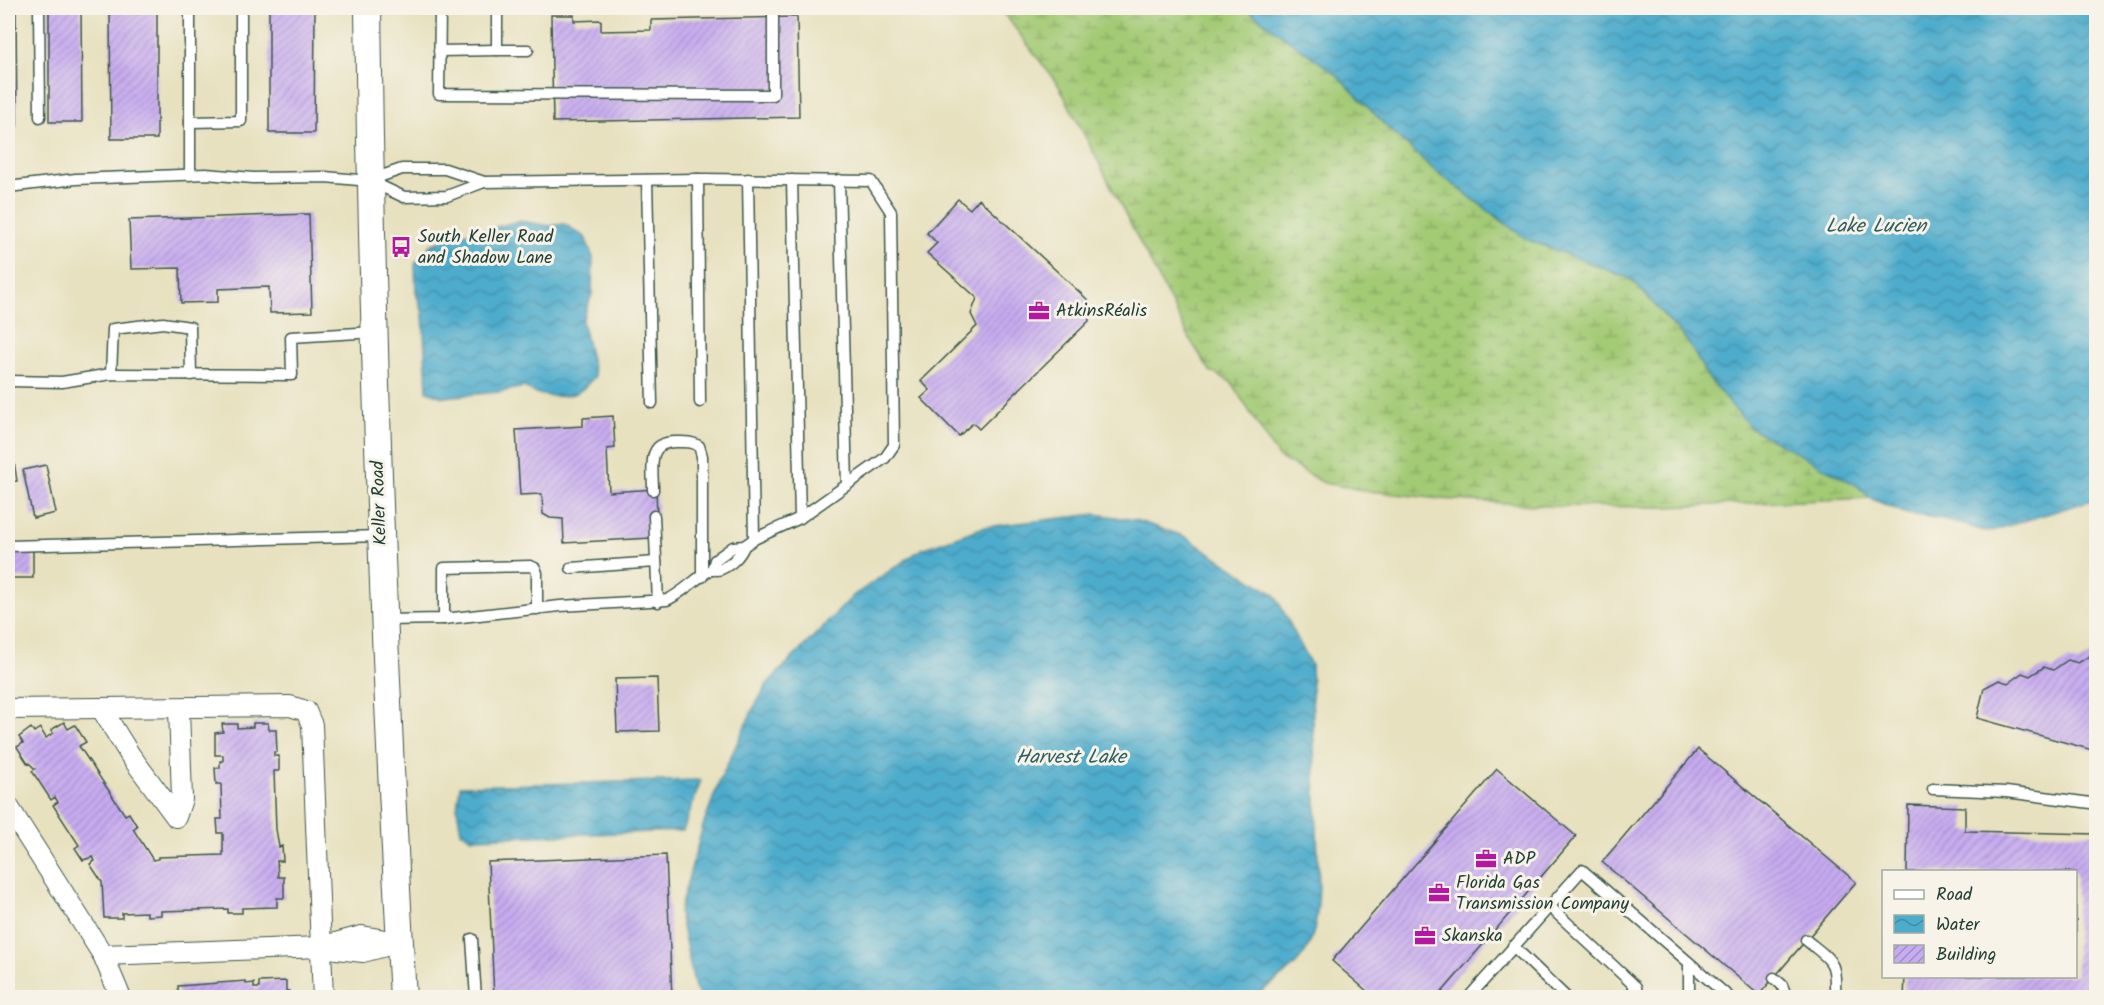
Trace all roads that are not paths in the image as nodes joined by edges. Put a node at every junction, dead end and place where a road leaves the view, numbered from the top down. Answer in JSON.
{"nodes":[{"id":1,"x":39,"y":8,"type":"edge"},
{"id":2,"x":190,"y":8,"type":"edge"},
{"id":3,"x":241,"y":8,"type":"edge"},
{"id":4,"x":368,"y":8,"type":"edge"},
{"id":5,"x":440,"y":8,"type":"edge"},
{"id":6,"x":497,"y":8,"type":"edge"},
{"id":7,"x":773,"y":8,"type":"edge"},
{"id":8,"x":497,"y":50,"type":"junction"},
{"id":9,"x":528,"y":50,"type":"dead end"},
{"id":10,"x":439,"y":51,"type":"junction"},
{"id":11,"x":40,"y":117,"type":"dead end"},
{"id":12,"x":189,"y":122,"type":"junction"},
{"id":13,"x":189,"y":175,"type":"junction"},
{"id":14,"x":698,"y":179,"type":"junction"},
{"id":15,"x":748,"y":179,"type":"junction"},
{"id":16,"x":370,"y":180,"type":"junction"},
{"id":17,"x":647,"y":180,"type":"junction"},
{"id":18,"x":792,"y":180,"type":"junction"},
{"id":19,"x":839,"y":180,"type":"junction"},
{"id":20,"x":484,"y":182,"type":"junction"},
{"id":21,"x":8,"y":187,"type":"edge"},
{"id":22,"x":376,"y":332,"type":"junction"},
{"id":23,"x":111,"y":374,"type":"junction"},
{"id":24,"x":190,"y":375,"type":"junction"},
{"id":25,"x":8,"y":381,"type":"edge"},
{"id":26,"x":700,"y":402,"type":"dead end"},
{"id":27,"x":652,"y":403,"type":"dead end"},
{"id":28,"x":847,"y":485,"type":"junction"},
{"id":29,"x":653,"y":490,"type":"dead end"},
{"id":30,"x":654,"y":516,"type":"dead end"},
{"id":31,"x":800,"y":518,"type":"junction"},
{"id":32,"x":381,"y":536,"type":"junction"},
{"id":33,"x":754,"y":539,"type":"junction"},
{"id":34,"x":8,"y":546,"type":"edge"},
{"id":35,"x":656,"y":562,"type":"junction"},
{"id":36,"x":571,"y":568,"type":"dead end"},
{"id":37,"x":702,"y":577,"type":"junction"},
{"id":38,"x":658,"y":602,"type":"junction"},
{"id":39,"x":537,"y":609,"type":"junction"},
{"id":40,"x":444,"y":619,"type":"junction"},
{"id":41,"x":384,"y":620,"type":"junction"},
{"id":42,"x":101,"y":708,"type":"junction"},
{"id":43,"x":179,"y":708,"type":"junction"},
{"id":44,"x":8,"y":709,"type":"edge"},
{"id":45,"x":1933,"y":789,"type":"dead end"},
{"id":46,"x":2091,"y":803,"type":"dead end"},
{"id":47,"x":8,"y":806,"type":"edge"},
{"id":48,"x":1550,"y":906,"type":"junction"},
{"id":49,"x":472,"y":939,"type":"dead end"},
{"id":50,"x":1806,"y":940,"type":"dead end"},
{"id":51,"x":400,"y":942,"type":"junction"},
{"id":52,"x":1514,"y":946,"type":"junction"},
{"id":53,"x":320,"y":947,"type":"junction"},
{"id":54,"x":103,"y":956,"type":"junction"},
{"id":55,"x":1689,"y":963,"type":"junction"},
{"id":56,"x":1774,"y":978,"type":"dead end"},
{"id":57,"x":121,"y":998,"type":"edge"},
{"id":58,"x":323,"y":998,"type":"edge"},
{"id":59,"x":403,"y":998,"type":"edge"},
{"id":60,"x":476,"y":998,"type":"edge"},
{"id":61,"x":1468,"y":998,"type":"edge"},
{"id":62,"x":1567,"y":998,"type":"edge"},
{"id":63,"x":1637,"y":998,"type":"edge"},
{"id":64,"x":1689,"y":998,"type":"edge"},
{"id":65,"x":1730,"y":998,"type":"edge"},
{"id":66,"x":1787,"y":998,"type":"edge"},
{"id":67,"x":1835,"y":998,"type":"edge"}],
"edges":[{"from":1,"to":11,"type":"lane"},
{"from":2,"to":12,"type":"lane"},
{"from":3,"to":12,"type":"lane"},
{"from":4,"to":16,"type":"street","name":"Keller Road"},
{"from":5,"to":10,"type":"lane"},
{"from":6,"to":8,"type":"lane"},
{"from":7,"to":10,"type":"lane"},
{"from":8,"to":9,"type":"lane"},
{"from":8,"to":10,"type":"lane"},
{"from":12,"to":13,"type":"lane"},
{"from":13,"to":16,"type":"lane"},
{"from":13,"to":21,"type":"lane"},
{"from":14,"to":15,"type":"lane"},
{"from":14,"to":17,"type":"lane"},
{"from":14,"to":26,"type":"lane"},
{"from":15,"to":18,"type":"lane"},
{"from":15,"to":33,"type":"lane"},
{"from":16,"to":20,"type":"lane"},
{"from":16,"to":20,"type":"lane"},
{"from":16,"to":22,"type":"street","name":"Keller Road"},
{"from":17,"to":20,"type":"lane"},
{"from":17,"to":27,"type":"lane"},
{"from":18,"to":19,"type":"lane"},
{"from":18,"to":31,"type":"lane"},
{"from":19,"to":28,"type":"lane"},
{"from":19,"to":28,"type":"lane"},
{"from":22,"to":24,"type":"lane"},
{"from":22,"to":32,"type":"street","name":"Keller Road"},
{"from":23,"to":24,"type":"lane"},
{"from":23,"to":24,"type":"lane"},
{"from":23,"to":25,"type":"lane"},
{"from":28,"to":31,"type":"lane"},
{"from":29,"to":37,"type":"lane"},
{"from":30,"to":35,"type":"lane"},
{"from":31,"to":33,"type":"lane"},
{"from":32,"to":34,"type":"lane"},
{"from":32,"to":41,"type":"street","name":"Keller Road"},
{"from":33,"to":37,"type":"lane"},
{"from":35,"to":36,"type":"lane"},
{"from":35,"to":38,"type":"lane"},
{"from":37,"to":38,"type":"lane"},
{"from":38,"to":39,"type":"lane"},
{"from":39,"to":40,"type":"lane"},
{"from":39,"to":40,"type":"lane"},
{"from":40,"to":41,"type":"lane"},
{"from":41,"to":51,"type":"street","name":"Keller Road"},
{"from":42,"to":43,"type":"street"},
{"from":42,"to":43,"type":"street"},
{"from":42,"to":44,"type":"street"},
{"from":43,"to":53,"type":"street"},
{"from":45,"to":46,"type":"lane"},
{"from":47,"to":54,"type":"street"},
{"from":48,"to":52,"type":"lane"},
{"from":48,"to":55,"type":"lane"},
{"from":48,"to":63,"type":"lane"},
{"from":49,"to":60,"type":"lane"},
{"from":50,"to":67,"type":"lane"},
{"from":51,"to":53,"type":"street"},
{"from":51,"to":59,"type":"street","name":"Keller Road"},
{"from":52,"to":61,"type":"lane"},
{"from":52,"to":62,"type":"lane"},
{"from":53,"to":54,"type":"street"},
{"from":53,"to":58,"type":"street"},
{"from":54,"to":57,"type":"street"},
{"from":55,"to":64,"type":"lane"},
{"from":55,"to":65,"type":"lane"},
{"from":56,"to":66,"type":"lane"}]}
